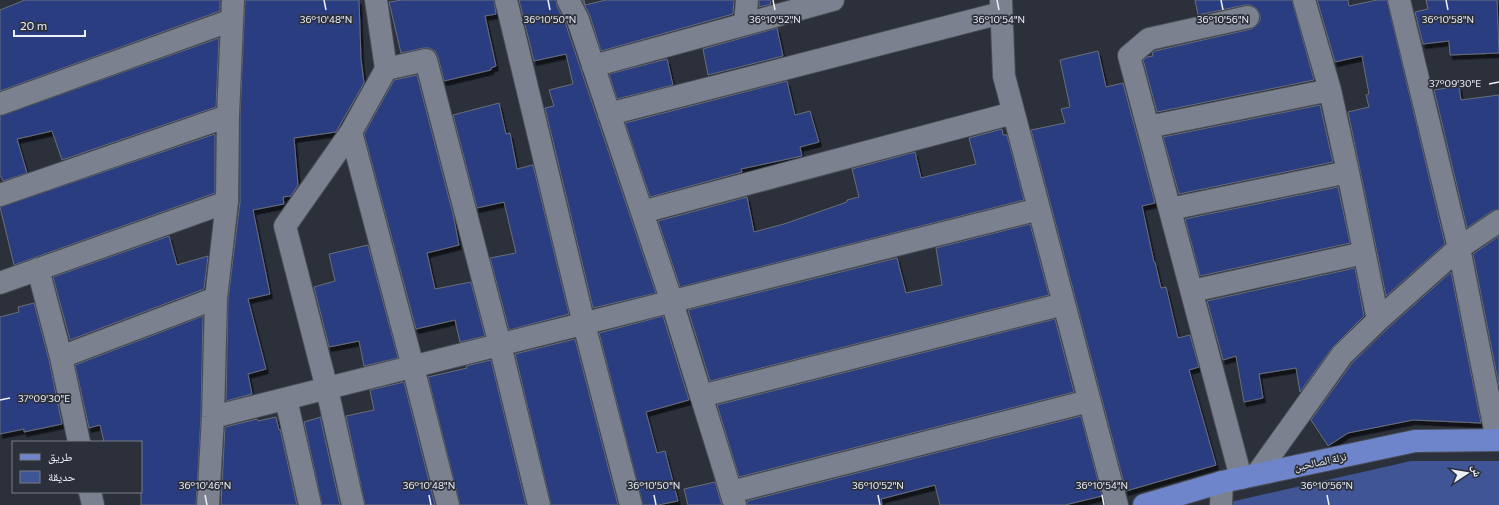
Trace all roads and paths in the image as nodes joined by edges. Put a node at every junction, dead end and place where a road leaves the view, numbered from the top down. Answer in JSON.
{"nodes":[{"id":1,"x":376,"y":0,"type":"edge"},
{"id":2,"x":506,"y":0,"type":"edge"},
{"id":3,"x":568,"y":0,"type":"edge"},
{"id":4,"x":747,"y":0,"type":"edge"},
{"id":5,"x":833,"y":0,"type":"edge"},
{"id":6,"x":1304,"y":0,"type":"edge"},
{"id":7,"x":1399,"y":0,"type":"edge"},
{"id":8,"x":1003,"y":4,"type":"edge"},
{"id":9,"x":233,"y":10,"type":"edge"},
{"id":10,"x":1248,"y":18,"type":"dead end"},
{"id":11,"x":745,"y":24,"type":"junction"},
{"id":12,"x":593,"y":66,"type":"junction"},
{"id":13,"x":386,"y":68,"type":"junction"},
{"id":14,"x":1330,"y":90,"type":"junction"},
{"id":15,"x":0,"y":104,"type":"edge"},
{"id":16,"x":1014,"y":113,"type":"junction"},
{"id":17,"x":610,"y":114,"type":"junction"},
{"id":18,"x":228,"y":116,"type":"junction"},
{"id":19,"x":1148,"y":127,"type":"junction"},
{"id":20,"x":351,"y":132,"type":"junction"},
{"id":21,"x":1348,"y":172,"type":"junction"},
{"id":22,"x":0,"y":195,"type":"edge"},
{"id":23,"x":227,"y":202,"type":"junction"},
{"id":24,"x":1039,"y":209,"type":"junction"},
{"id":25,"x":1170,"y":209,"type":"junction"},
{"id":26,"x":642,"y":212,"type":"junction"},
{"id":27,"x":1499,"y":221,"type":"edge"},
{"id":28,"x":1459,"y":248,"type":"junction"},
{"id":29,"x":1364,"y":253,"type":"junction"},
{"id":30,"x":38,"y":269,"type":"junction"},
{"id":31,"x":0,"y":283,"type":"edge"},
{"id":32,"x":1192,"y":291,"type":"junction"},
{"id":33,"x":216,"y":298,"type":"junction"},
{"id":34,"x":672,"y":302,"type":"junction"},
{"id":35,"x":1064,"y":304,"type":"junction"},
{"id":36,"x":1378,"y":320,"type":"junction"},
{"id":37,"x":584,"y":324,"type":"junction"},
{"id":38,"x":500,"y":345,"type":"junction"},
{"id":39,"x":61,"y":357,"type":"junction"},
{"id":40,"x":413,"y":367,"type":"junction"},
{"id":41,"x":327,"y":389,"type":"junction"},
{"id":42,"x":701,"y":396,"type":"junction"},
{"id":43,"x":286,"y":400,"type":"junction"},
{"id":44,"x":1089,"y":401,"type":"junction"},
{"id":45,"x":213,"y":418,"type":"junction"},
{"id":46,"x":1498,"y":440,"type":"edge"},
{"id":47,"x":79,"y":441,"type":"edge"},
{"id":48,"x":1240,"y":478,"type":"junction"},
{"id":49,"x":90,"y":493,"type":"edge"},
{"id":50,"x":734,"y":498,"type":"edge"},
{"id":51,"x":93,"y":505,"type":"edge"},
{"id":52,"x":208,"y":505,"type":"edge"},
{"id":53,"x":310,"y":505,"type":"edge"},
{"id":54,"x":352,"y":505,"type":"edge"},
{"id":55,"x":448,"y":505,"type":"edge"},
{"id":56,"x":539,"y":505,"type":"edge"},
{"id":57,"x":631,"y":505,"type":"edge"},
{"id":58,"x":1117,"y":505,"type":"edge"},
{"id":59,"x":1144,"y":505,"type":"edge"},
{"id":60,"x":1221,"y":505,"type":"edge"}],
"edges":[{"from":1,"to":13,"type":"street"},
{"from":2,"to":37,"type":"street"},
{"from":3,"to":12,"type":"street"},
{"from":4,"to":11,"type":"street"},
{"from":5,"to":11,"type":"street"},
{"from":6,"to":14,"type":"street"},
{"from":7,"to":28,"type":"street"},
{"from":8,"to":16,"type":"street"},
{"from":8,"to":17,"type":"street"},
{"from":9,"to":15,"type":"street"},
{"from":9,"to":18,"type":"street"},
{"from":10,"to":19,"type":"street"},
{"from":11,"to":12,"type":"street"},
{"from":12,"to":17,"type":"street"},
{"from":13,"to":20,"type":"street"},
{"from":13,"to":38,"type":"street"},
{"from":14,"to":19,"type":"street"},
{"from":14,"to":21,"type":"street"},
{"from":16,"to":24,"type":"street"},
{"from":16,"to":26,"type":"street"},
{"from":17,"to":26,"type":"street"},
{"from":18,"to":22,"type":"street"},
{"from":18,"to":23,"type":"street"},
{"from":19,"to":25,"type":"street"},
{"from":20,"to":40,"type":"street"},
{"from":20,"to":41,"type":"street"},
{"from":21,"to":25,"type":"street"},
{"from":21,"to":29,"type":"street"},
{"from":23,"to":30,"type":"street"},
{"from":23,"to":33,"type":"street"},
{"from":24,"to":34,"type":"street"},
{"from":24,"to":35,"type":"street"},
{"from":25,"to":32,"type":"street"},
{"from":26,"to":34,"type":"street"},
{"from":27,"to":28,"type":"street"},
{"from":28,"to":36,"type":"street"},
{"from":28,"to":46,"type":"street"},
{"from":29,"to":32,"type":"street"},
{"from":29,"to":36,"type":"street"},
{"from":30,"to":31,"type":"street"},
{"from":30,"to":39,"type":"street"},
{"from":32,"to":48,"type":"street"},
{"from":33,"to":39,"type":"street"},
{"from":33,"to":45,"type":"street"},
{"from":34,"to":37,"type":"street"},
{"from":34,"to":42,"type":"street"},
{"from":35,"to":42,"type":"street"},
{"from":35,"to":44,"type":"street"},
{"from":36,"to":48,"type":"street"},
{"from":37,"to":38,"type":"street"},
{"from":37,"to":57,"type":"street"},
{"from":38,"to":40,"type":"street"},
{"from":38,"to":56,"type":"street"},
{"from":39,"to":47,"type":"street"},
{"from":40,"to":41,"type":"street"},
{"from":40,"to":55,"type":"street"},
{"from":41,"to":43,"type":"street"},
{"from":41,"to":54,"type":"street"},
{"from":42,"to":50,"type":"street"},
{"from":43,"to":45,"type":"street"},
{"from":43,"to":53,"type":"street"},
{"from":44,"to":50,"type":"street"},
{"from":44,"to":58,"type":"street"},
{"from":45,"to":52,"type":"street"},
{"from":46,"to":48,"type":"main road","name":"نزلة الصالحين"},
{"from":48,"to":59,"type":"main road","name":"نزلة الصالحين"},
{"from":48,"to":60,"type":"street"},
{"from":49,"to":51,"type":"street"}]}
